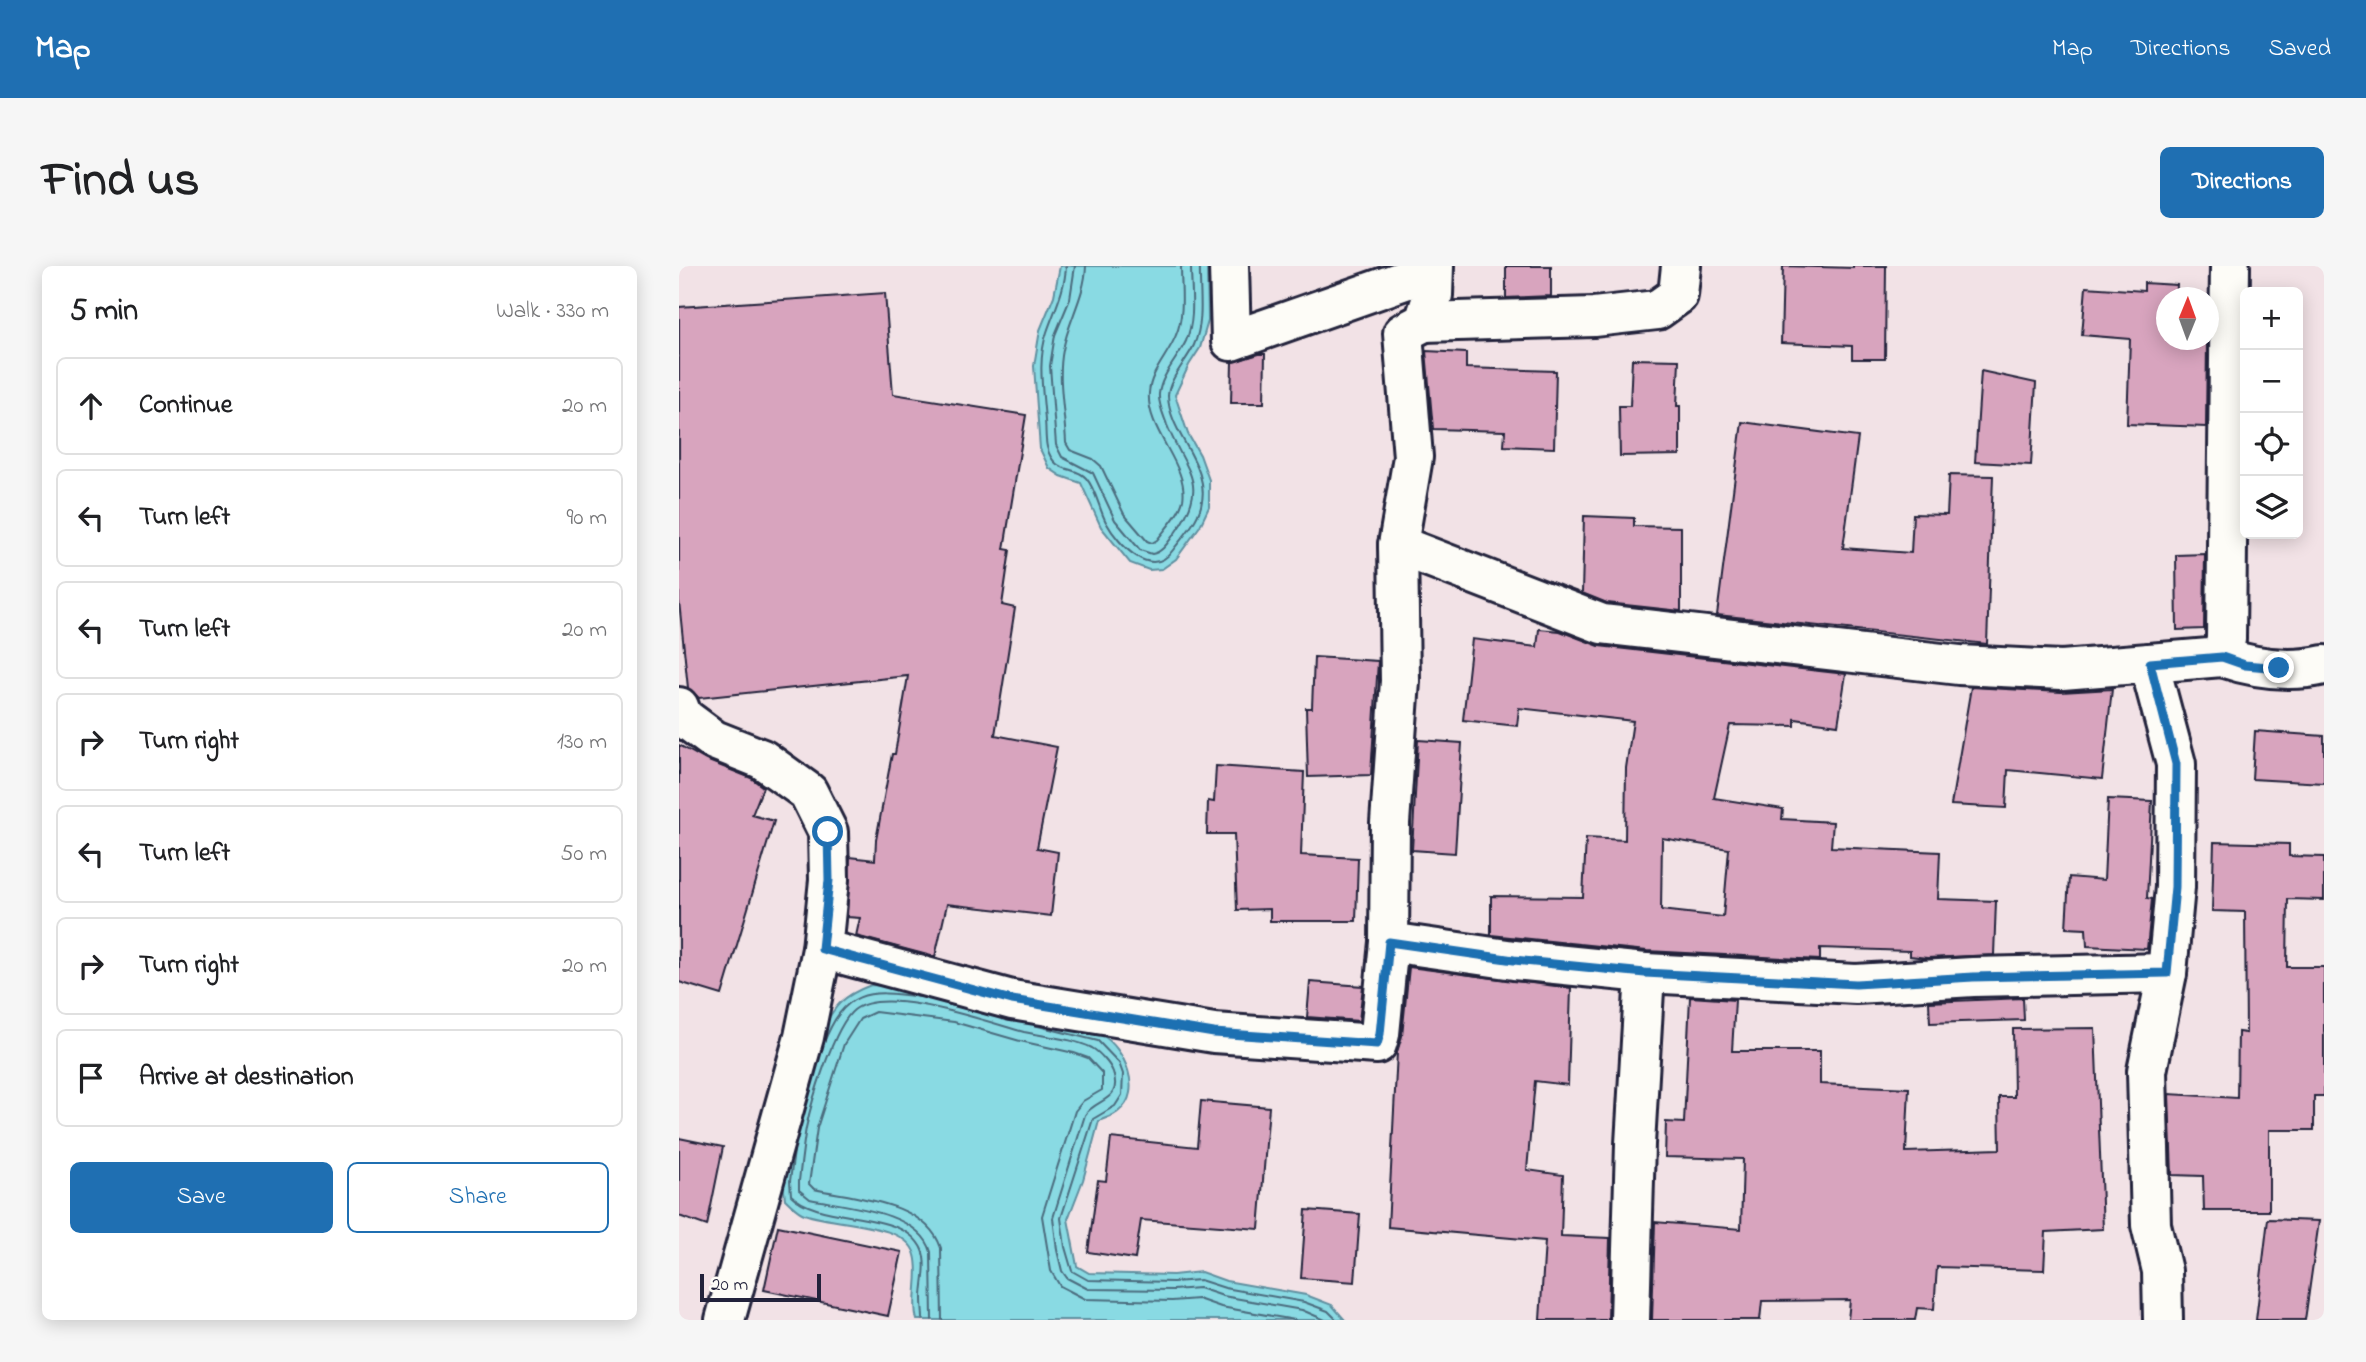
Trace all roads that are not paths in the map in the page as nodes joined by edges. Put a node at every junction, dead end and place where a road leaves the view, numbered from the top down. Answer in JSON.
{"nodes":[{"id":1,"x":1229,"y":266,"type":"edge"},
{"id":2,"x":1681,"y":266,"type":"edge"},
{"id":3,"x":2230,"y":266,"type":"edge"},
{"id":4,"x":1433,"y":268,"type":"edge"},
{"id":5,"x":1424,"y":322,"type":"junction"},
{"id":6,"x":1398,"y":545,"type":"junction"},
{"id":7,"x":2222,"y":657,"type":"junction"},
{"id":8,"x":2150,"y":663,"type":"junction"},
{"id":9,"x":2324,"y":665,"type":"edge"},
{"id":10,"x":679,"y":707,"type":"edge"},
{"id":11,"x":1389,"y":942,"type":"junction"},
{"id":12,"x":822,"y":949,"type":"junction"},
{"id":13,"x":1645,"y":973,"type":"junction"},
{"id":14,"x":2167,"y":973,"type":"junction"},
{"id":15,"x":725,"y":1320,"type":"edge"},
{"id":16,"x":1630,"y":1320,"type":"edge"},
{"id":17,"x":2163,"y":1320,"type":"edge"}],
"edges":[{"from":1,"to":4,"type":"street"},
{"from":2,"to":5,"type":"street"},
{"from":3,"to":7,"type":"street"},
{"from":4,"to":5,"type":"street"},
{"from":5,"to":6,"type":"street"},
{"from":6,"to":8,"type":"street"},
{"from":6,"to":11,"type":"street"},
{"from":7,"to":8,"type":"street"},
{"from":7,"to":9,"type":"street"},
{"from":8,"to":14,"type":"street"},
{"from":10,"to":12,"type":"street"},
{"from":11,"to":12,"type":"street"},
{"from":11,"to":13,"type":"street"},
{"from":12,"to":15,"type":"street"},
{"from":13,"to":14,"type":"street"},
{"from":13,"to":16,"type":"street"},
{"from":14,"to":17,"type":"street"}]}
